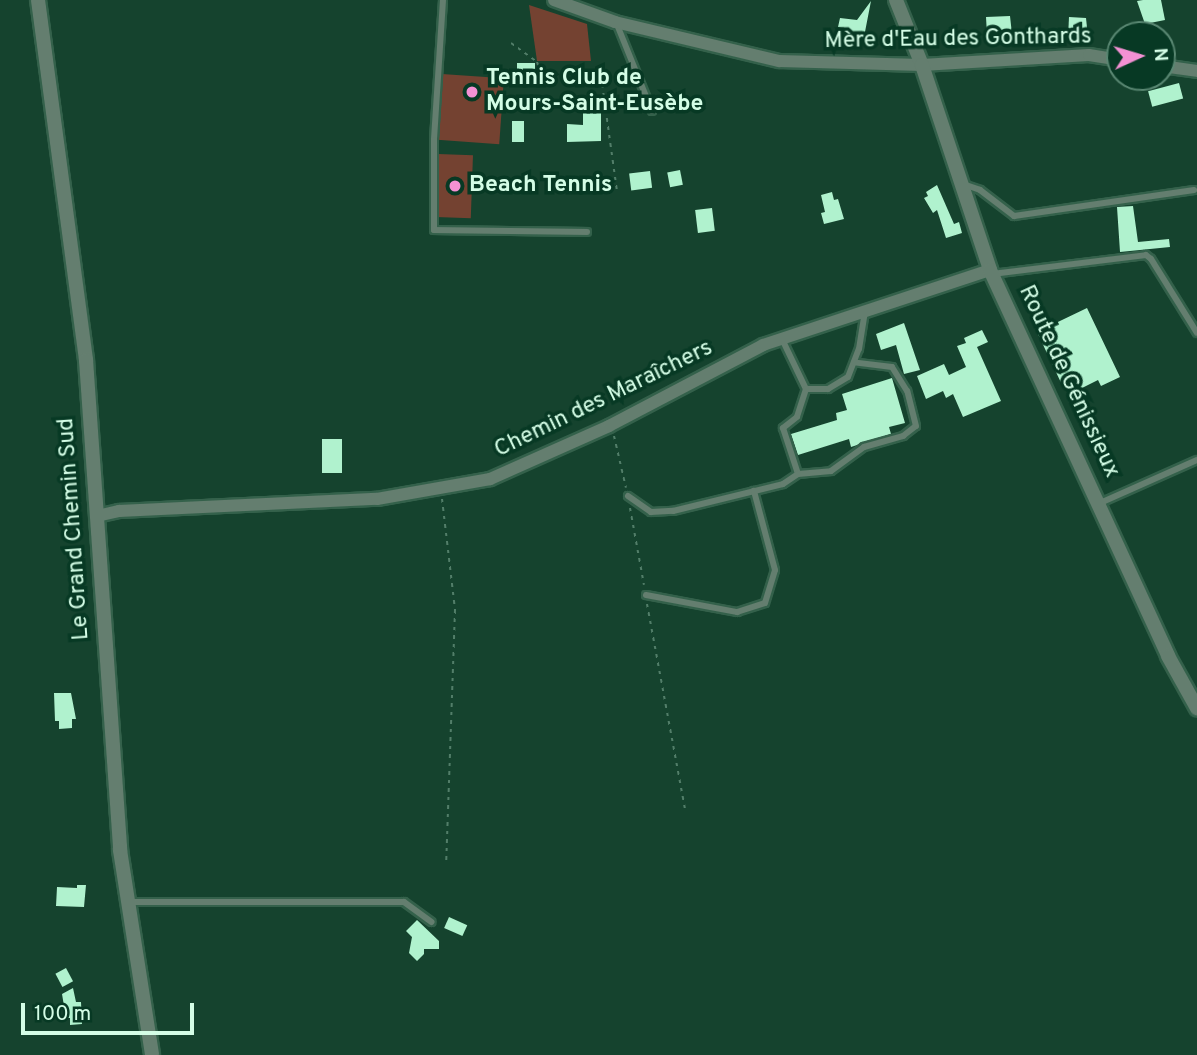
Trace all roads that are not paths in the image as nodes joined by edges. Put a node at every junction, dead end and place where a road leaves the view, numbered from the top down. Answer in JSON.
{"nodes":[{"id":1,"x":38,"y":0,"type":"edge"},
{"id":2,"x":443,"y":0,"type":"edge"},
{"id":3,"x":554,"y":0,"type":"edge"},
{"id":4,"x":896,"y":0,"type":"edge"},
{"id":5,"x":615,"y":22,"type":"junction"},
{"id":6,"x":1106,"y":58,"type":"edge"},
{"id":7,"x":922,"y":65,"type":"junction"},
{"id":8,"x":1176,"y":68,"type":"edge"},
{"id":9,"x":1197,"y":71,"type":"edge"},
{"id":10,"x":652,"y":111,"type":"dead end"},
{"id":11,"x":963,"y":184,"type":"junction"},
{"id":12,"x":1194,"y":190,"type":"dead end"},
{"id":13,"x":587,"y":232,"type":"dead end"},
{"id":14,"x":991,"y":272,"type":"junction"},
{"id":15,"x":865,"y":312,"type":"junction"},
{"id":16,"x":1197,"y":332,"type":"edge"},
{"id":17,"x":782,"y":339,"type":"junction"},
{"id":18,"x":854,"y":362,"type":"junction"},
{"id":19,"x":806,"y":389,"type":"junction"},
{"id":20,"x":1197,"y":460,"type":"edge"},
{"id":21,"x":798,"y":474,"type":"junction"},
{"id":22,"x":754,"y":491,"type":"junction"},
{"id":23,"x":628,"y":496,"type":"road end"},
{"id":24,"x":1100,"y":503,"type":"junction"},
{"id":25,"x":97,"y":516,"type":"junction"},
{"id":26,"x":646,"y":595,"type":"road end"},
{"id":27,"x":1197,"y":708,"type":"edge"},
{"id":28,"x":128,"y":902,"type":"junction"},
{"id":29,"x":432,"y":922,"type":"dead end"},
{"id":30,"x":152,"y":1055,"type":"edge"}],
"edges":[{"from":1,"to":25,"type":"street","name":"Le Grand Chemin Sud"},
{"from":2,"to":13,"type":"lane"},
{"from":3,"to":5,"type":"street","name":"Mère d'Eau des Gonthards"},
{"from":4,"to":7,"type":"street","name":"Route de Génissieux"},
{"from":5,"to":7,"type":"street","name":"Mère d'Eau des Gonthards"},
{"from":5,"to":10,"type":"lane"},
{"from":6,"to":7,"type":"street","name":"Mère d'Eau des Gonthards"},
{"from":7,"to":11,"type":"street","name":"Route de Génissieux"},
{"from":8,"to":9,"type":"street"},
{"from":11,"to":12,"type":"lane"},
{"from":11,"to":14,"type":"street","name":"Route de Génissieux"},
{"from":14,"to":15,"type":"street","name":"Chemin des Maraîchers"},
{"from":14,"to":16,"type":"lane"},
{"from":14,"to":24,"type":"street","name":"Route de Génissieux"},
{"from":15,"to":17,"type":"street","name":"Chemin des Maraîchers"},
{"from":15,"to":18,"type":"lane"},
{"from":17,"to":19,"type":"lane"},
{"from":17,"to":25,"type":"street","name":"Chemin des Maraîchers"},
{"from":18,"to":19,"type":"lane"},
{"from":18,"to":21,"type":"lane"},
{"from":19,"to":21,"type":"lane"},
{"from":20,"to":24,"type":"lane"},
{"from":21,"to":22,"type":"lane"},
{"from":22,"to":23,"type":"lane"},
{"from":22,"to":26,"type":"lane"},
{"from":24,"to":27,"type":"street","name":"Route de Génissieux"},
{"from":25,"to":28,"type":"street","name":"Le Grand Chemin Sud"},
{"from":28,"to":29,"type":"lane"},
{"from":28,"to":30,"type":"street","name":"Le Grand Chemin Sud"}]}
